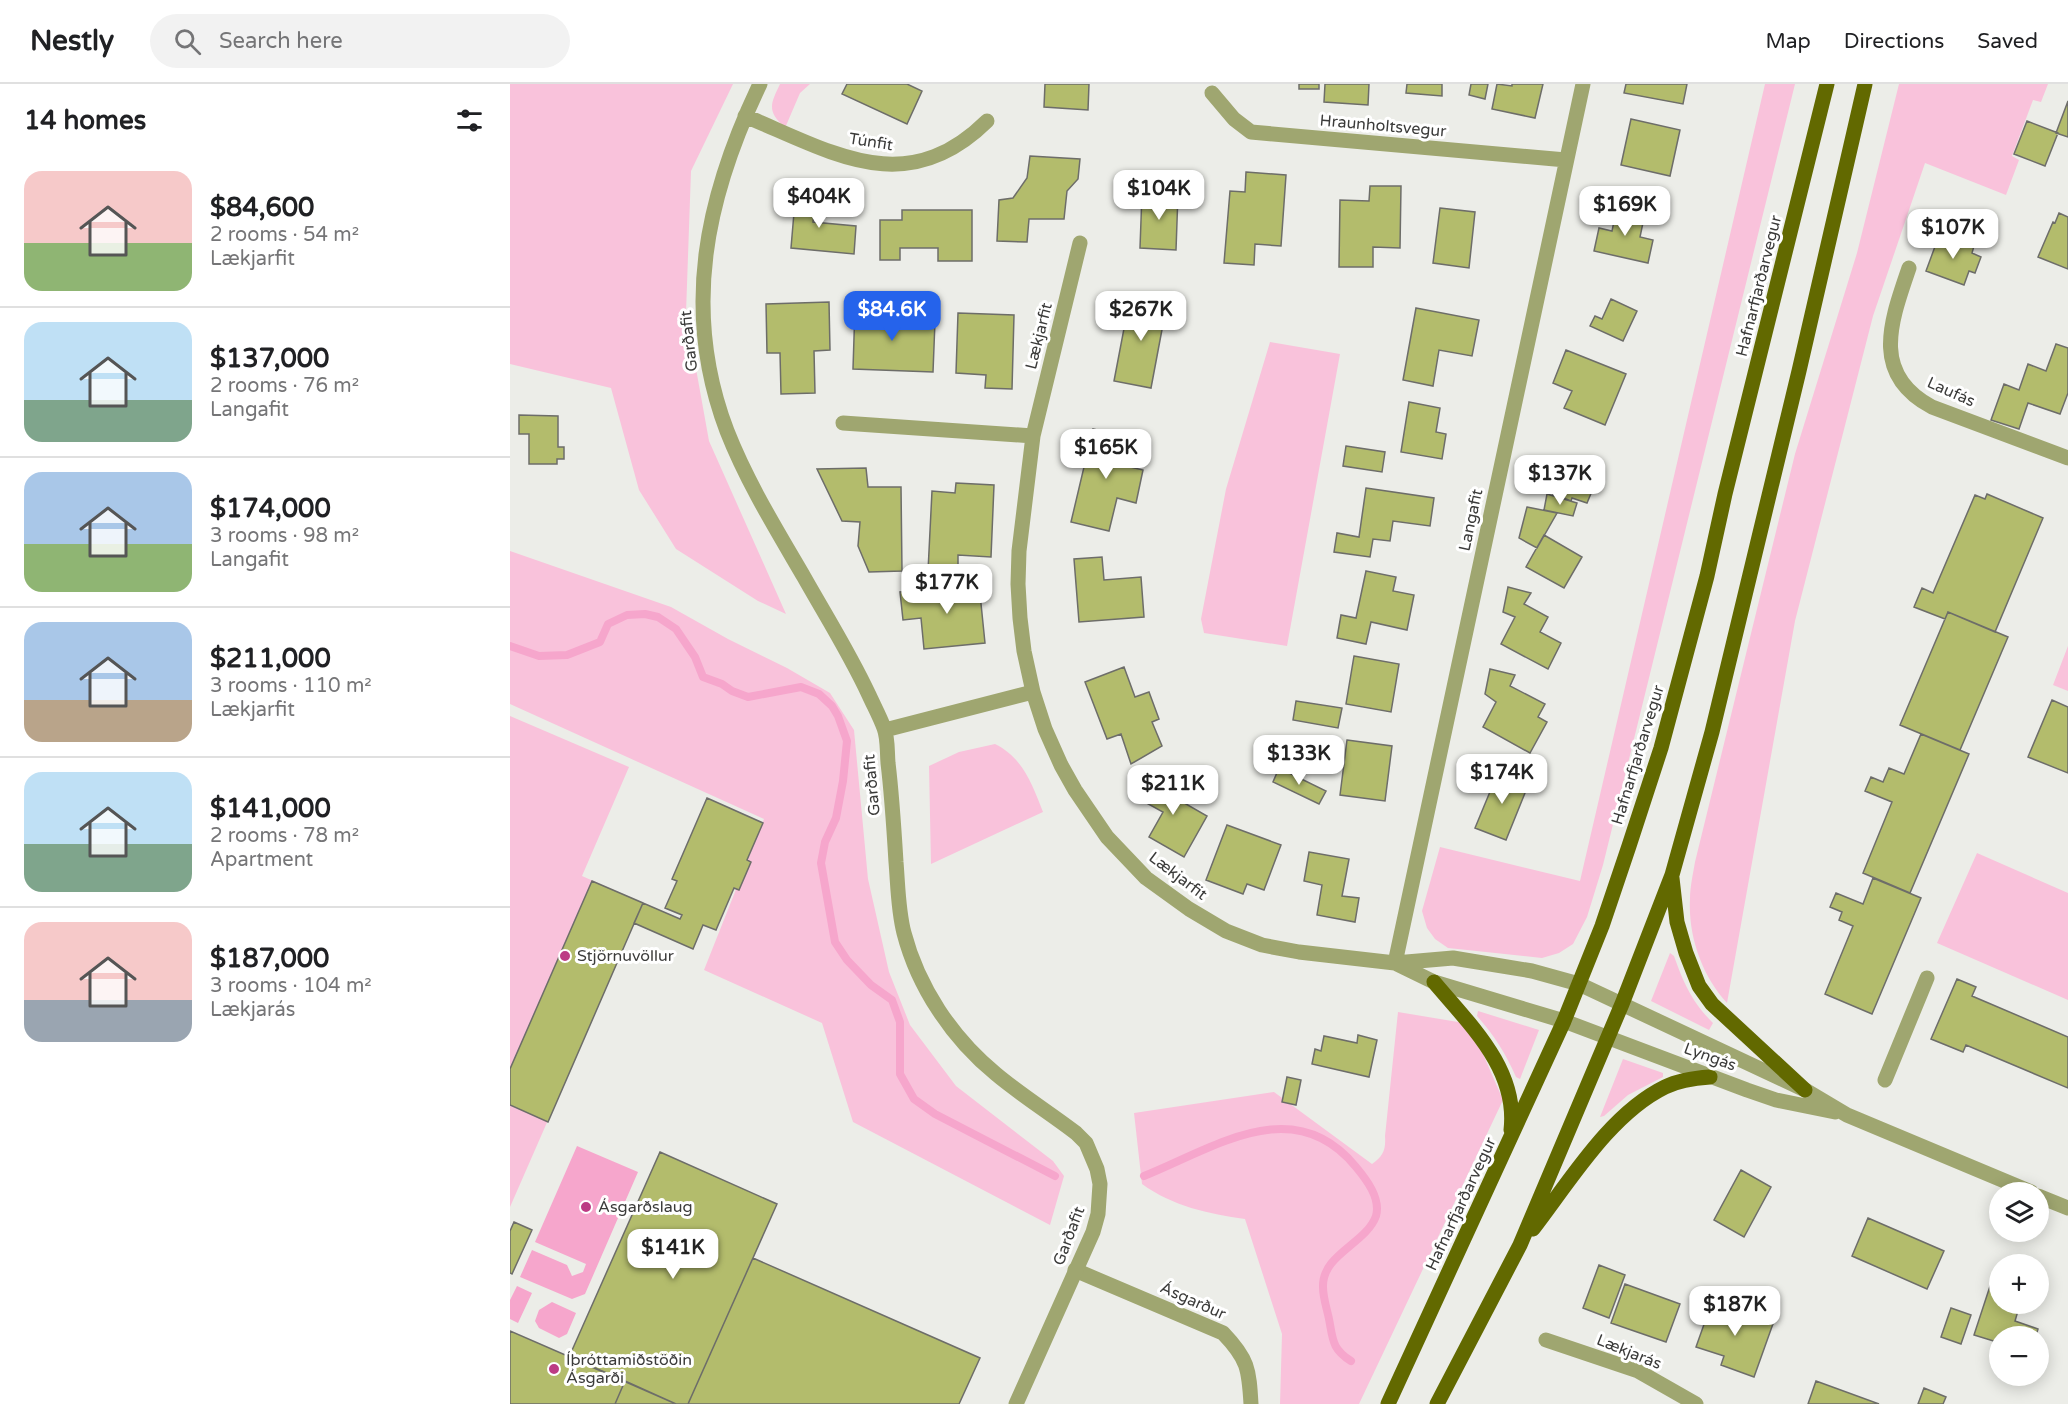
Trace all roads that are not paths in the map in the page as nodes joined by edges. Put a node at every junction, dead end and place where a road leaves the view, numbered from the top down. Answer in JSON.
{"nodes":[{"id":1,"x":760,"y":84,"type":"edge"},
{"id":2,"x":1583,"y":84,"type":"edge"},
{"id":3,"x":1827,"y":84,"type":"edge"},
{"id":4,"x":1865,"y":84,"type":"edge"},
{"id":5,"x":1212,"y":93,"type":"dead end"},
{"id":6,"x":745,"y":116,"type":"junction"},
{"id":7,"x":987,"y":121,"type":"dead end"},
{"id":8,"x":1566,"y":160,"type":"junction"},
{"id":9,"x":1080,"y":243,"type":"dead end"},
{"id":10,"x":1909,"y":268,"type":"dead end"},
{"id":11,"x":843,"y":423,"type":"dead end"},
{"id":12,"x":1033,"y":436,"type":"junction"},
{"id":13,"x":2068,"y":458,"type":"edge"},
{"id":14,"x":1033,"y":692,"type":"junction"},
{"id":15,"x":885,"y":730,"type":"junction"},
{"id":16,"x":1672,"y":875,"type":"junction"},
{"id":17,"x":1395,"y":963,"type":"junction"},
{"id":18,"x":1926,"y":978,"type":"dead end"},
{"id":19,"x":1434,"y":982,"type":"junction"},
{"id":20,"x":1579,"y":984,"type":"junction"},
{"id":21,"x":1622,"y":1004,"type":"junction"},
{"id":22,"x":1564,"y":1021,"type":"junction"},
{"id":23,"x":1608,"y":1037,"type":"junction"},
{"id":24,"x":1710,"y":1077,"type":"junction"},
{"id":25,"x":1885,"y":1080,"type":"dead end"},
{"id":26,"x":1805,"y":1090,"type":"junction"},
{"id":27,"x":1847,"y":1115,"type":"junction"},
{"id":28,"x":1509,"y":1142,"type":"junction"},
{"id":29,"x":2007,"y":1182,"type":"edge"},
{"id":30,"x":2049,"y":1200,"type":"edge"},
{"id":31,"x":2068,"y":1208,"type":"edge"},
{"id":32,"x":1520,"y":1245,"type":"junction"},
{"id":33,"x":1075,"y":1270,"type":"junction"},
{"id":34,"x":1545,"y":1340,"type":"dead end"},
{"id":35,"x":1016,"y":1404,"type":"edge"},
{"id":36,"x":1251,"y":1404,"type":"edge"},
{"id":37,"x":1388,"y":1404,"type":"edge"},
{"id":38,"x":1437,"y":1404,"type":"edge"},
{"id":39,"x":1696,"y":1404,"type":"edge"}],
"edges":[{"from":1,"to":6,"type":"street"},
{"from":2,"to":8,"type":"street","name":"Langafit"},
{"from":3,"to":20,"type":"main road","name":"Hafnarfjarðarvegur"},
{"from":4,"to":16,"type":"main road"},
{"from":5,"to":8,"type":"street","name":"Hraunholtsvegur"},
{"from":6,"to":7,"type":"street","name":"Túnfit"},
{"from":6,"to":15,"type":"street","name":"Garðafit"},
{"from":8,"to":17,"type":"street","name":"Langafit"},
{"from":9,"to":12,"type":"street","name":"Lækjarfit"},
{"from":10,"to":13,"type":"street","name":"Laufás"},
{"from":11,"to":12,"type":"street"},
{"from":12,"to":14,"type":"street","name":"Lækjarfit"},
{"from":14,"to":15,"type":"street"},
{"from":14,"to":17,"type":"street","name":"Lækjarfit"},
{"from":15,"to":33,"type":"street","name":"Garðafit"},
{"from":16,"to":21,"type":"main road"},
{"from":16,"to":26,"type":"main road"},
{"from":17,"to":19,"type":"street","name":"Lækjarfit"},
{"from":17,"to":20,"type":"street","name":"Lækjarfit"},
{"from":18,"to":25,"type":"street"},
{"from":19,"to":22,"type":"street","name":"Lækjarfit"},
{"from":19,"to":28,"type":"main road"},
{"from":20,"to":21,"type":"street","name":"Lyngás"},
{"from":20,"to":22,"type":"main road","name":"Hafnarfjarðarvegur"},
{"from":21,"to":23,"type":"main road"},
{"from":21,"to":26,"type":"street","name":"Lyngás"},
{"from":22,"to":23,"type":"street","name":"Lyngás"},
{"from":22,"to":28,"type":"main road","name":"Hafnarfjarðarvegur"},
{"from":23,"to":24,"type":"street","name":"Lyngás"},
{"from":23,"to":32,"type":"main road"},
{"from":24,"to":27,"type":"street","name":"Lyngás"},
{"from":24,"to":32,"type":"main road"},
{"from":26,"to":27,"type":"street","name":"Lyngás"},
{"from":27,"to":29,"type":"street","name":"Lyngás"},
{"from":28,"to":37,"type":"main road","name":"Hafnarfjarðarvegur"},
{"from":30,"to":31,"type":"street"},
{"from":32,"to":38,"type":"main road"},
{"from":33,"to":35,"type":"street","name":"Garðafit"},
{"from":33,"to":36,"type":"street","name":"Ásgarður"},
{"from":34,"to":39,"type":"street","name":"Lækjarás"}]}
